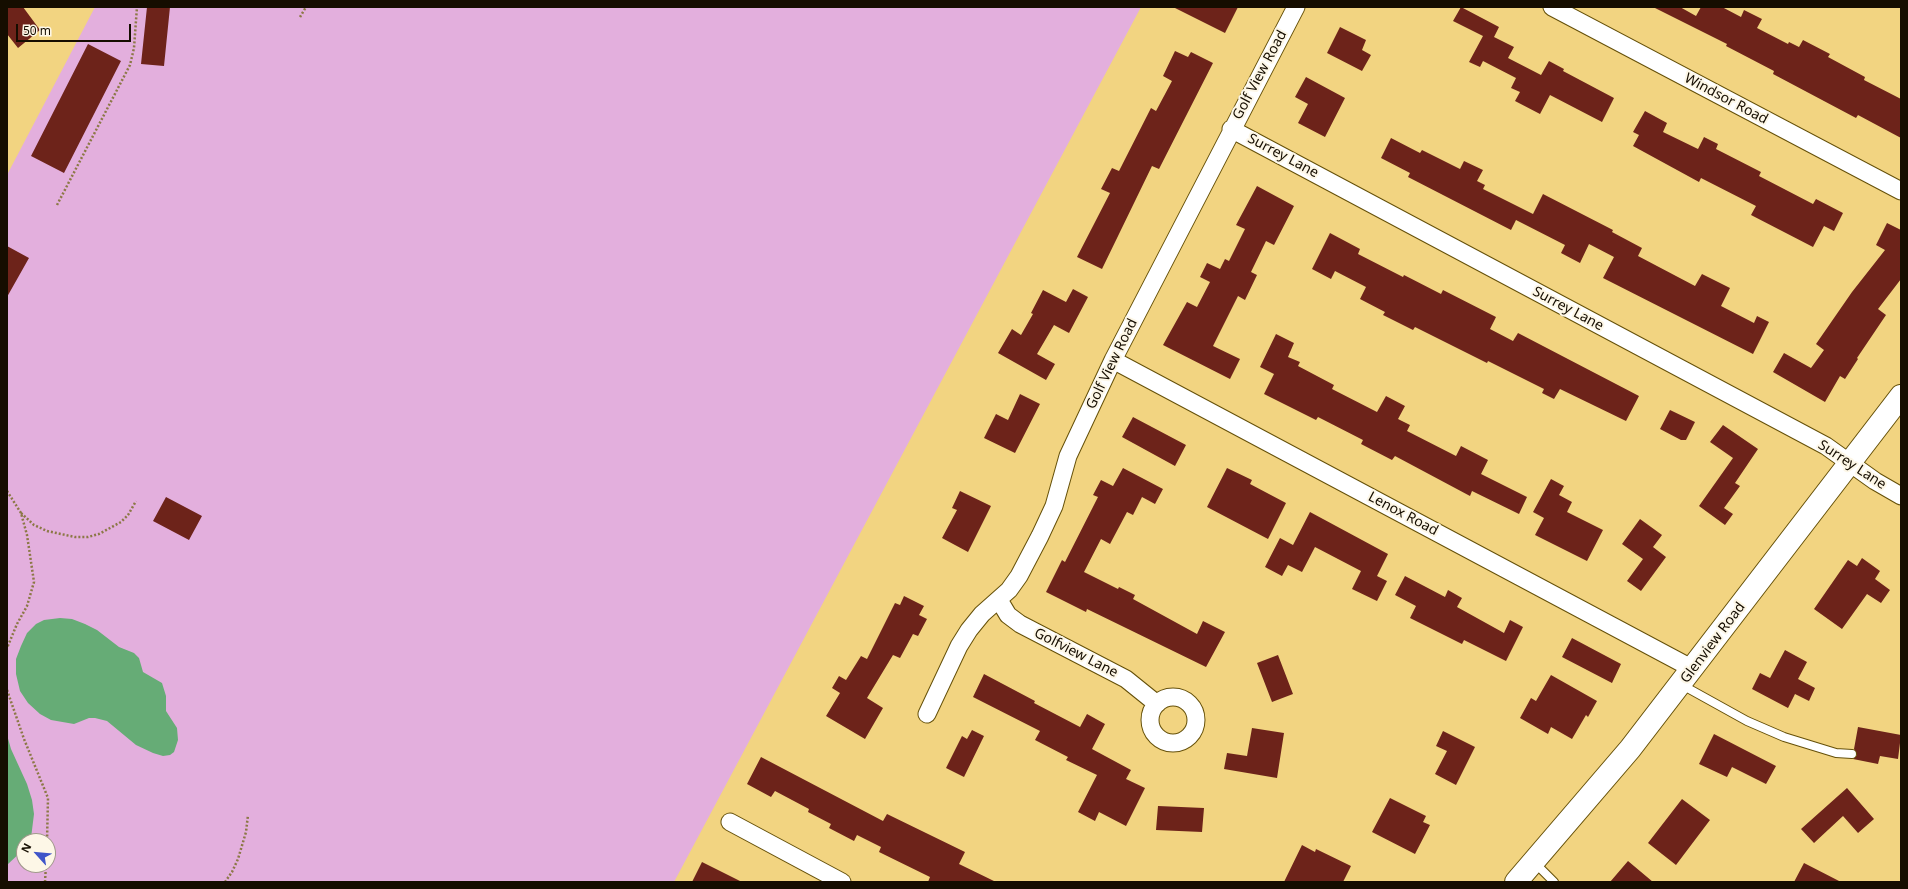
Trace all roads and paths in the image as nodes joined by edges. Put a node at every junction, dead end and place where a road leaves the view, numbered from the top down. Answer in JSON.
{"nodes":[{"id":1,"x":137,"y":7,"type":"edge"},
{"id":2,"x":306,"y":7,"type":"edge"},
{"id":3,"x":1296,"y":7,"type":"edge"},
{"id":4,"x":1552,"y":7,"type":"edge"},
{"id":5,"x":300,"y":17,"type":"dead end"},
{"id":6,"x":1231,"y":129,"type":"junction"},
{"id":7,"x":1901,"y":192,"type":"edge"},
{"id":8,"x":57,"y":205,"type":"dead end"},
{"id":9,"x":1113,"y":360,"type":"junction"},
{"id":10,"x":1901,"y":396,"type":"edge"},
{"id":11,"x":1850,"y":464,"type":"junction"},
{"id":12,"x":7,"y":491,"type":"edge"},
{"id":13,"x":1901,"y":496,"type":"edge"},
{"id":14,"x":136,"y":501,"type":"dead end"},
{"id":15,"x":21,"y":513,"type":"junction"},
{"id":16,"x":999,"y":600,"type":"junction"},
{"id":17,"x":7,"y":648,"type":"edge"},
{"id":18,"x":1687,"y":677,"type":"junction"},
{"id":19,"x":7,"y":690,"type":"edge"},
{"id":20,"x":1156,"y":704,"type":"dead end"},
{"id":21,"x":928,"y":714,"type":"dead end"},
{"id":22,"x":1852,"y":754,"type":"dead end"},
{"id":23,"x":248,"y":815,"type":"dead end"},
{"id":24,"x":730,"y":822,"type":"dead end"},
{"id":25,"x":48,"y":833,"type":"edge"},
{"id":26,"x":1534,"y":862,"type":"junction"},
{"id":27,"x":225,"y":882,"type":"edge"},
{"id":28,"x":842,"y":882,"type":"edge"},
{"id":29,"x":1516,"y":882,"type":"edge"},
{"id":30,"x":1554,"y":882,"type":"edge"}],
"edges":[{"from":1,"to":8,"type":"path"},
{"from":2,"to":5,"type":"path"},
{"from":3,"to":6,"type":"street","name":"Golf View Road"},
{"from":4,"to":7,"type":"street","name":"Windsor Road"},
{"from":6,"to":9,"type":"street","name":"Golf View Road"},
{"from":6,"to":11,"type":"street","name":"Surrey Lane"},
{"from":9,"to":16,"type":"street","name":"Golf View Road"},
{"from":9,"to":18,"type":"street","name":"Lenox Road"},
{"from":10,"to":11,"type":"main road","name":"Glenview Road"},
{"from":11,"to":13,"type":"street","name":"Surrey Lane"},
{"from":11,"to":18,"type":"main road","name":"Glenview Road"},
{"from":12,"to":15,"type":"path"},
{"from":14,"to":15,"type":"path"},
{"from":15,"to":17,"type":"path"},
{"from":16,"to":20,"type":"street","name":"Golfview Lane"},
{"from":16,"to":21,"type":"street","name":"Golf View Road"},
{"from":18,"to":22,"type":"lane"},
{"from":18,"to":26,"type":"main road","name":"Glenview Road"},
{"from":19,"to":25,"type":"path"},
{"from":23,"to":27,"type":"path"},
{"from":24,"to":28,"type":"street"},
{"from":26,"to":29,"type":"main road","name":"Glenview Road"},
{"from":26,"to":30,"type":"lane"}]}
